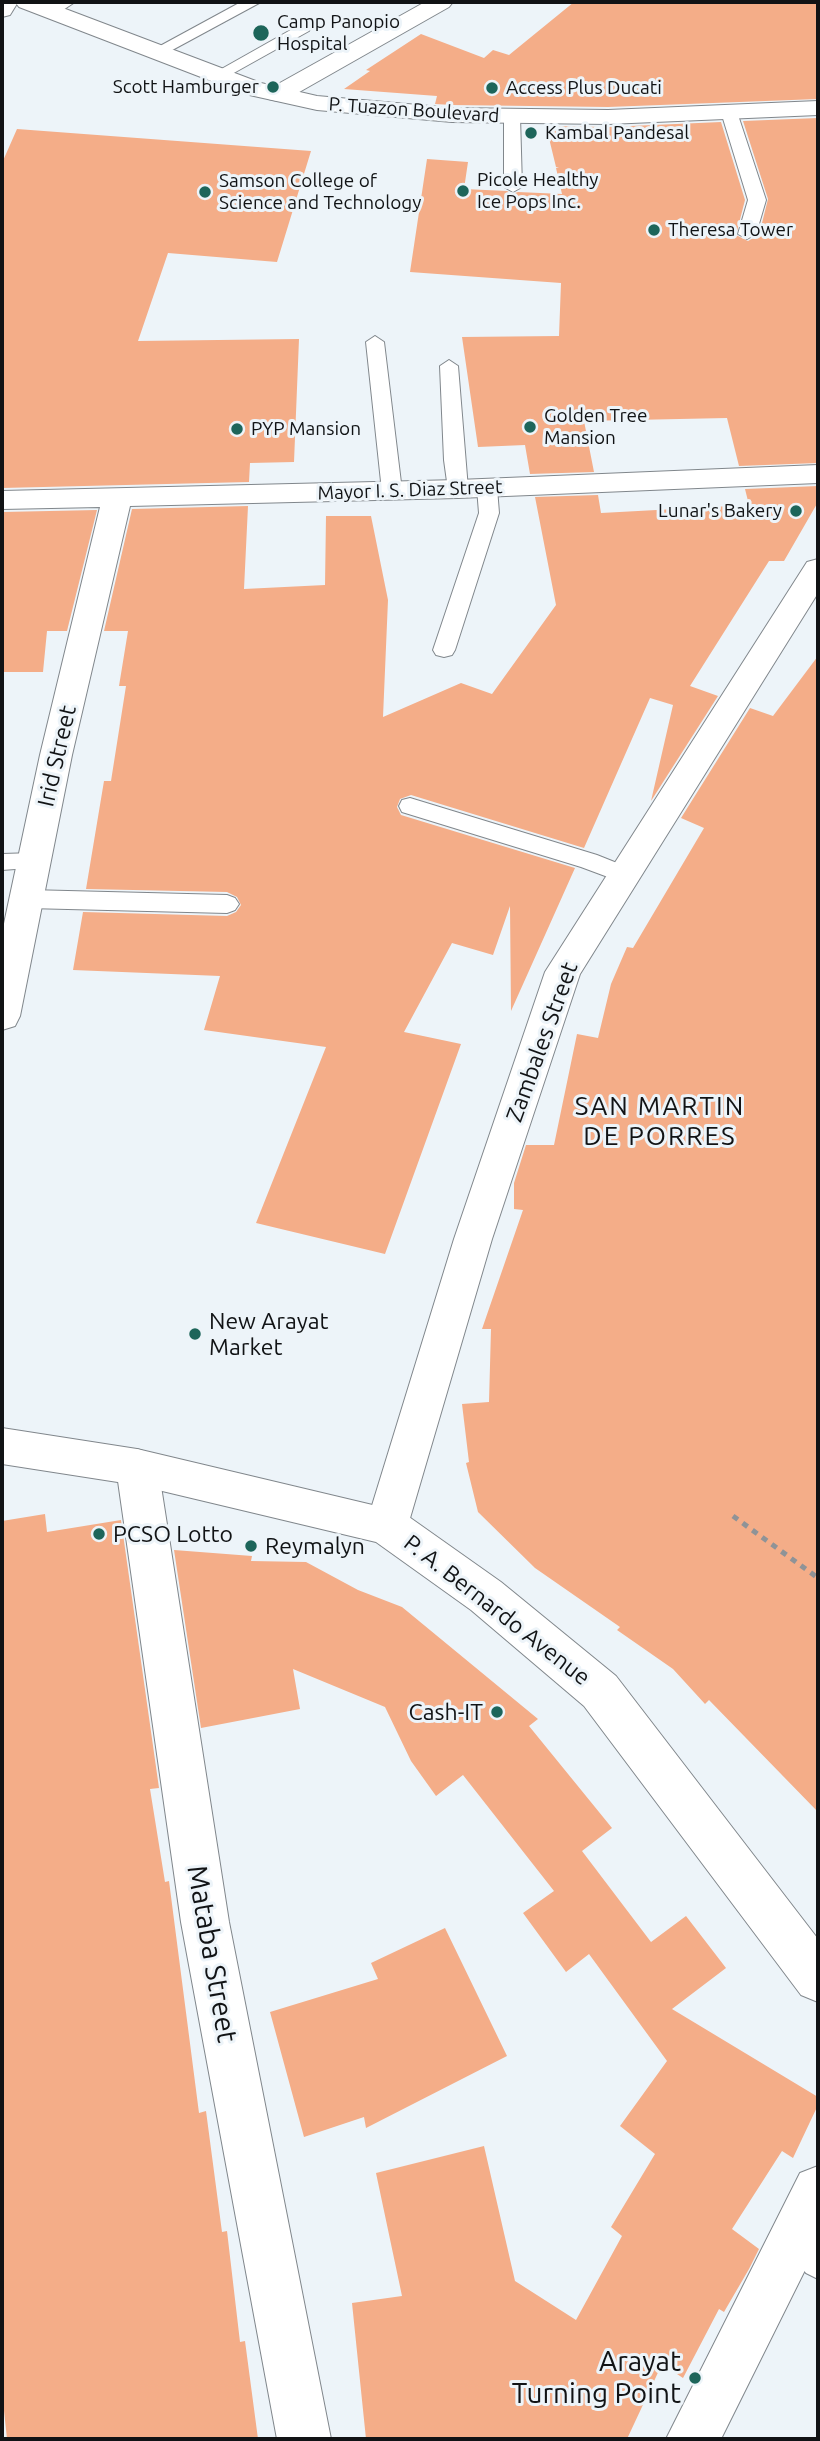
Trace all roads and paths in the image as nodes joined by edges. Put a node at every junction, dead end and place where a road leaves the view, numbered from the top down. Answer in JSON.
{"nodes":[{"id":1,"x":6,"y":2,"type":"edge"},
{"id":2,"x":27,"y":2,"type":"edge"},
{"id":3,"x":253,"y":2,"type":"edge"},
{"id":4,"x":441,"y":2,"type":"edge"},
{"id":5,"x":59,"y":6,"type":"edge"},
{"id":6,"x":2,"y":10,"type":"edge"},
{"id":7,"x":303,"y":28,"type":"dead end"},
{"id":8,"x":157,"y":51,"type":"junction"},
{"id":9,"x":217,"y":76,"type":"junction"},
{"id":10,"x":278,"y":94,"type":"junction"},
{"id":11,"x":818,"y":108,"type":"edge"},
{"id":12,"x":729,"y":112,"type":"junction"},
{"id":13,"x":512,"y":116,"type":"junction"},
{"id":14,"x":513,"y":187,"type":"dead end"},
{"id":15,"x":747,"y":234,"type":"dead end"},
{"id":16,"x":375,"y":342,"type":"dead end"},
{"id":17,"x":449,"y":366,"type":"dead end"},
{"id":18,"x":818,"y":474,"type":"edge"},
{"id":19,"x":487,"y":488,"type":"junction"},
{"id":20,"x":458,"y":489,"type":"junction"},
{"id":21,"x":392,"y":491,"type":"junction"},
{"id":22,"x":117,"y":498,"type":"junction"},
{"id":23,"x":2,"y":500,"type":"edge"},
{"id":24,"x":818,"y":569,"type":"edge"},
{"id":25,"x":444,"y":650,"type":"dead end"},
{"id":26,"x":410,"y":806,"type":"dead end"},
{"id":27,"x":34,"y":861,"type":"junction"},
{"id":28,"x":2,"y":862,"type":"edge"},
{"id":29,"x":624,"y":876,"type":"junction"},
{"id":30,"x":28,"y":899,"type":"junction"},
{"id":31,"x":227,"y":904,"type":"dead end"},
{"id":32,"x":2,"y":1016,"type":"edge"},
{"id":33,"x":2,"y":1446,"type":"edge"},
{"id":34,"x":136,"y":1467,"type":"junction"},
{"id":35,"x":733,"y":1516,"type":"dead end"},
{"id":36,"x":387,"y":1525,"type":"junction"},
{"id":37,"x":818,"y":1578,"type":"edge"},
{"id":38,"x":818,"y":1978,"type":"edge"},
{"id":39,"x":818,"y":2191,"type":"edge"},
{"id":40,"x":808,"y":2248,"type":"edge"},
{"id":41,"x":304,"y":2439,"type":"edge"},
{"id":42,"x":692,"y":2439,"type":"edge"}],
"edges":[{"from":1,"to":6,"type":"street"},
{"from":2,"to":5,"type":"street","name":"P. Tuazon Boulevard"},
{"from":3,"to":8,"type":"lane"},
{"from":4,"to":10,"type":"street"},
{"from":5,"to":8,"type":"street","name":"P. Tuazon Boulevard"},
{"from":7,"to":9,"type":"lane"},
{"from":8,"to":9,"type":"street","name":"P. Tuazon Boulevard"},
{"from":9,"to":10,"type":"street","name":"P. Tuazon Boulevard"},
{"from":10,"to":13,"type":"street","name":"P. Tuazon Boulevard"},
{"from":11,"to":12,"type":"street","name":"P. Tuazon Boulevard"},
{"from":12,"to":13,"type":"street","name":"P. Tuazon Boulevard"},
{"from":12,"to":15,"type":"lane"},
{"from":13,"to":14,"type":"lane"},
{"from":16,"to":21,"type":"lane"},
{"from":17,"to":20,"type":"lane"},
{"from":18,"to":19,"type":"street","name":"Mayor I. S. Diaz Street"},
{"from":19,"to":20,"type":"street","name":"Mayor I. S. Diaz Street"},
{"from":19,"to":25,"type":"lane"},
{"from":20,"to":21,"type":"street","name":"Mayor I. S. Diaz Street"},
{"from":21,"to":22,"type":"street","name":"Mayor I. S. Diaz Street"},
{"from":22,"to":23,"type":"street","name":"Mayor I. S. Diaz Street"},
{"from":22,"to":27,"type":"street","name":"Irid Street"},
{"from":24,"to":29,"type":"street","name":"Zambales Street"},
{"from":26,"to":29,"type":"lane"},
{"from":27,"to":28,"type":"lane"},
{"from":27,"to":30,"type":"street","name":"Irid Street"},
{"from":29,"to":36,"type":"street","name":"Zambales Street"},
{"from":30,"to":31,"type":"lane"},
{"from":30,"to":32,"type":"street","name":"Irid Street"},
{"from":33,"to":34,"type":"street","name":"P. A. Bernardo Avenue"},
{"from":34,"to":36,"type":"street","name":"P. A. Bernardo Avenue"},
{"from":34,"to":41,"type":"street","name":"Mataba Street"},
{"from":35,"to":37,"type":"path"},
{"from":36,"to":38,"type":"street","name":"P. A. Bernardo Avenue"},
{"from":39,"to":40,"type":"street"},
{"from":40,"to":42,"type":"street"}]}
